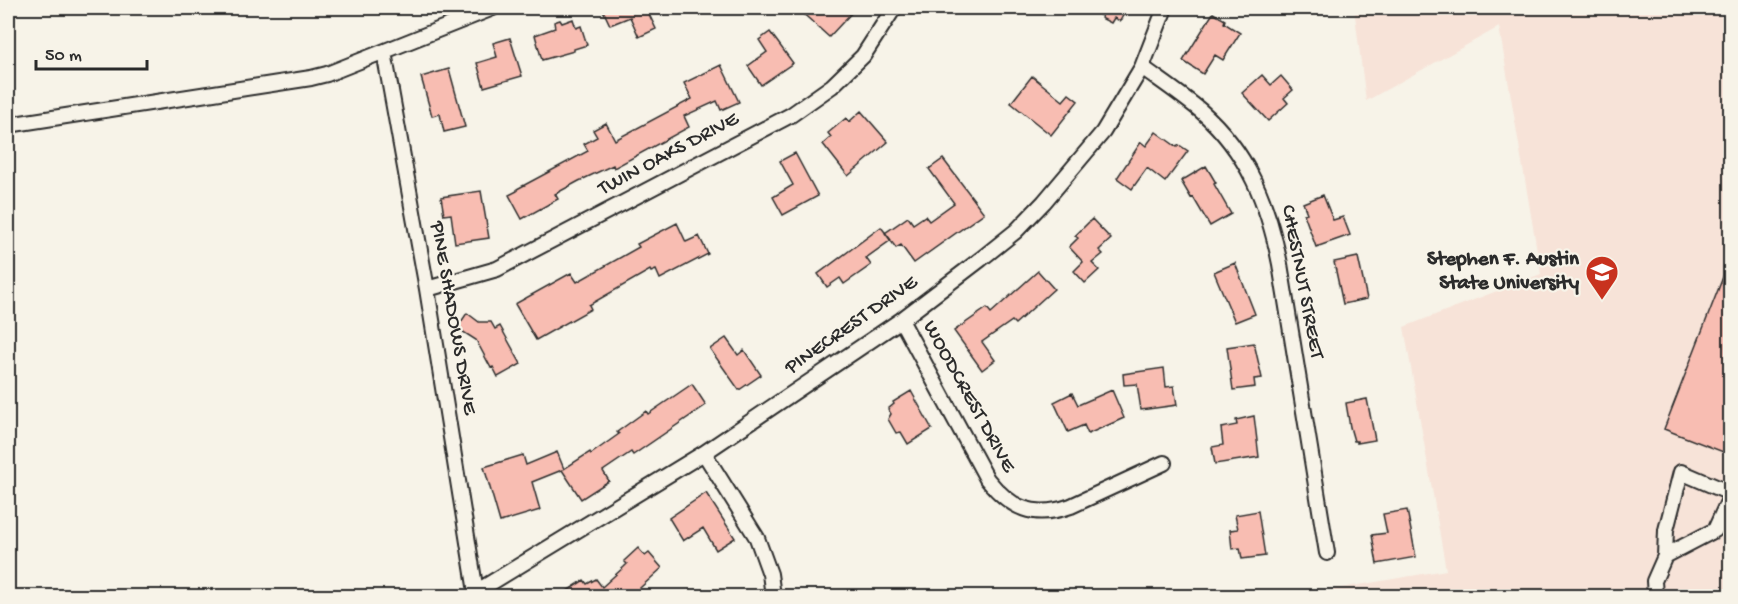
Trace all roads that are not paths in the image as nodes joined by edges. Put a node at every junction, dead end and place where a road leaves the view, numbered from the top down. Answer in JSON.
{"nodes":[{"id":1,"x":493,"y":8,"type":"edge"},
{"id":2,"x":894,"y":8,"type":"edge"},
{"id":3,"x":1165,"y":8,"type":"edge"},
{"id":4,"x":384,"y":52,"type":"junction"},
{"id":5,"x":1142,"y":67,"type":"junction"},
{"id":6,"x":8,"y":125,"type":"edge"},
{"id":7,"x":427,"y":289,"type":"junction"},
{"id":8,"x":901,"y":320,"type":"junction"},
{"id":9,"x":704,"y":453,"type":"junction"},
{"id":10,"x":1164,"y":463,"type":"dead end"},
{"id":11,"x":1731,"y":495,"type":"edge"},
{"id":12,"x":1327,"y":553,"type":"dead end"},
{"id":13,"x":1665,"y":556,"type":"junction"},
{"id":14,"x":476,"y":592,"type":"joint"},
{"id":15,"x":773,"y":597,"type":"edge"},
{"id":16,"x":1655,"y":597,"type":"edge"}],
"edges":[{"from":1,"to":4,"type":"street"},
{"from":2,"to":7,"type":"street","name":"TWIN OAKS DRIVE"},
{"from":3,"to":5,"type":"street","name":"PINECREST DRIVE"},
{"from":4,"to":6,"type":"street"},
{"from":4,"to":7,"type":"street","name":"PINE SHADOWS DRIVE"},
{"from":5,"to":8,"type":"street","name":"PINECREST DRIVE"},
{"from":5,"to":12,"type":"street","name":"CHESTNUT STREET"},
{"from":7,"to":14,"type":"street","name":"PINE SHADOWS DRIVE"},
{"from":8,"to":9,"type":"street","name":"PINECREST DRIVE"},
{"from":8,"to":10,"type":"street","name":"WOODCREST DRIVE"},
{"from":9,"to":14,"type":"street","name":"PINECREST DRIVE"},
{"from":9,"to":15,"type":"street"},
{"from":11,"to":13,"type":"street"},
{"from":11,"to":13,"type":"street"},
{"from":13,"to":16,"type":"street"}]}
